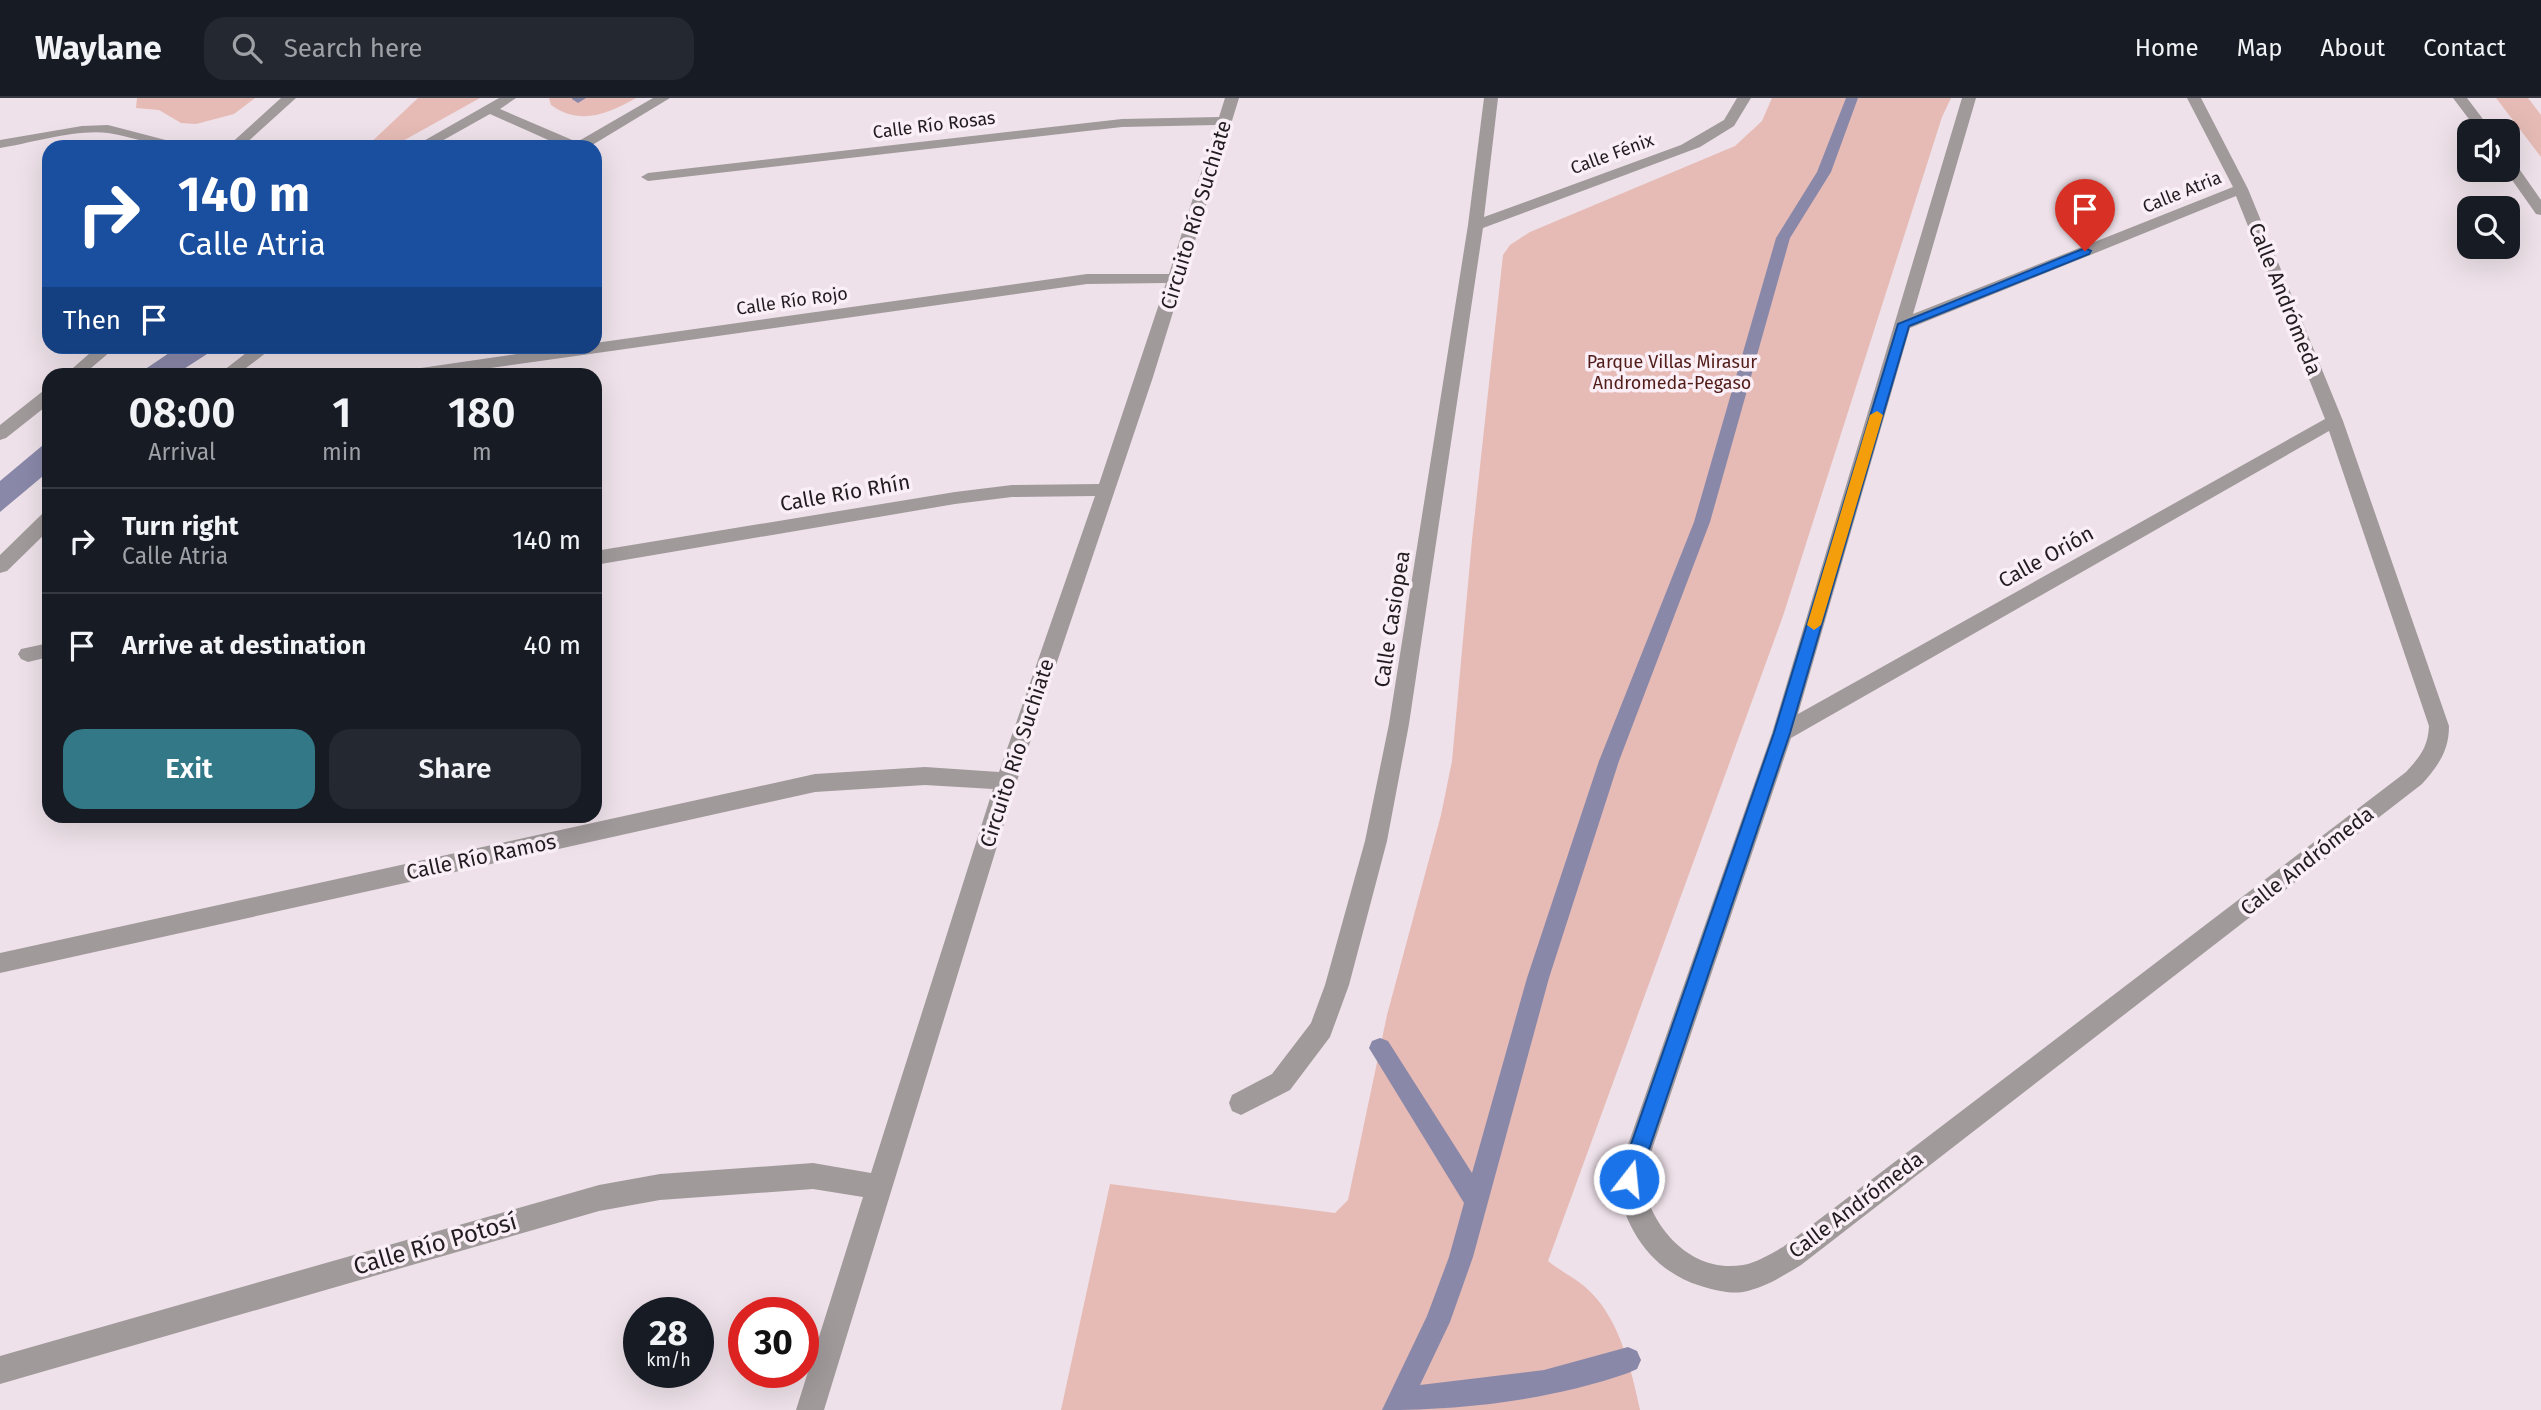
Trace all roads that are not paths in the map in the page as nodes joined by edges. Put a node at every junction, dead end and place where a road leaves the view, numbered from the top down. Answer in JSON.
{"nodes":[{"id":1,"x":289,"y":98,"type":"edge"},
{"id":2,"x":509,"y":98,"type":"edge"},
{"id":3,"x":663,"y":98,"type":"edge"},
{"id":4,"x":1232,"y":98,"type":"edge"},
{"id":5,"x":1491,"y":98,"type":"edge"},
{"id":6,"x":1744,"y":98,"type":"edge"},
{"id":7,"x":1969,"y":98,"type":"edge"},
{"id":8,"x":2194,"y":98,"type":"edge"},
{"id":9,"x":2460,"y":98,"type":"edge"},
{"id":10,"x":489,"y":109,"type":"junction"},
{"id":11,"x":2475,"y":119,"type":"edge"},
{"id":12,"x":1224,"y":121,"type":"junction"},
{"id":13,"x":143,"y":140,"type":"edge"},
{"id":14,"x":242,"y":140,"type":"edge"},
{"id":15,"x":433,"y":140,"type":"edge"},
{"id":16,"x":562,"y":140,"type":"edge"},
{"id":17,"x":590,"y":140,"type":"edge"},
{"id":18,"x":0,"y":144,"type":"edge"},
{"id":19,"x":648,"y":177,"type":"dead end"},
{"id":20,"x":2520,"y":180,"type":"edge"},
{"id":21,"x":2241,"y":189,"type":"junction"},
{"id":22,"x":2541,"y":211,"type":"edge"},
{"id":23,"x":1476,"y":225,"type":"junction"},
{"id":24,"x":1176,"y":279,"type":"junction"},
{"id":25,"x":1904,"y":324,"type":"junction"},
{"id":26,"x":602,"y":347,"type":"edge"},
{"id":27,"x":99,"y":354,"type":"edge"},
{"id":28,"x":256,"y":354,"type":"edge"},
{"id":29,"x":556,"y":354,"type":"edge"},
{"id":30,"x":82,"y":368,"type":"edge"},
{"id":31,"x":236,"y":368,"type":"edge"},
{"id":32,"x":457,"y":368,"type":"edge"},
{"id":33,"x":42,"y":401,"type":"edge"},
{"id":34,"x":2334,"y":421,"type":"junction"},
{"id":35,"x":0,"y":434,"type":"edge"},
{"id":36,"x":1105,"y":491,"type":"junction"},
{"id":37,"x":42,"y":526,"type":"edge"},
{"id":38,"x":602,"y":557,"type":"edge"},
{"id":39,"x":0,"y":566,"type":"edge"},
{"id":40,"x":42,"y":651,"type":"edge"},
{"id":41,"x":27,"y":654,"type":"dead end"},
{"id":42,"x":1782,"y":733,"type":"junction"},
{"id":43,"x":1006,"y":780,"type":"junction"},
{"id":44,"x":0,"y":963,"type":"edge"},
{"id":45,"x":1241,"y":1103,"type":"dead end"},
{"id":46,"x":880,"y":1187,"type":"junction"},
{"id":47,"x":0,"y":1370,"type":"edge"},
{"id":48,"x":810,"y":1410,"type":"edge"}],
"edges":[{"from":1,"to":14,"type":"street"},
{"from":2,"to":10,"type":"street"},
{"from":3,"to":17,"type":"street"},
{"from":4,"to":12,"type":"street","name":"Circuito Río Suchiate"},
{"from":5,"to":23,"type":"street","name":"Calle Casiopea"},
{"from":6,"to":23,"type":"street","name":"Calle Fénix"},
{"from":7,"to":25,"type":"street","name":"Calle Andrómeda"},
{"from":8,"to":21,"type":"street","name":"Calle Andrómeda"},
{"from":9,"to":11,"type":"street"},
{"from":10,"to":15,"type":"street"},
{"from":10,"to":16,"type":"street"},
{"from":12,"to":19,"type":"street","name":"Calle Río Rosas"},
{"from":12,"to":24,"type":"street","name":"Circuito Río Suchiate"},
{"from":13,"to":18,"type":"street"},
{"from":20,"to":22,"type":"street"},
{"from":21,"to":25,"type":"street","name":"Calle Atria"},
{"from":21,"to":34,"type":"street","name":"Calle Andrómeda"},
{"from":23,"to":45,"type":"street","name":"Calle Casiopea"},
{"from":24,"to":26,"type":"street","name":"Calle Río Rojo"},
{"from":24,"to":36,"type":"street","name":"Circuito Río Suchiate"},
{"from":25,"to":42,"type":"street","name":"Calle Andrómeda"},
{"from":27,"to":30,"type":"street"},
{"from":28,"to":31,"type":"street"},
{"from":29,"to":32,"type":"street","name":"Calle Río Rojo"},
{"from":33,"to":35,"type":"street"},
{"from":34,"to":42,"type":"street","name":"Calle Orión"},
{"from":34,"to":42,"type":"street","name":"Calle Andrómeda"},
{"from":36,"to":38,"type":"street","name":"Calle Río Rhín"},
{"from":36,"to":43,"type":"street","name":"Circuito Río Suchiate"},
{"from":37,"to":39,"type":"street"},
{"from":40,"to":41,"type":"street"},
{"from":43,"to":44,"type":"street","name":"Calle Río Ramos"},
{"from":43,"to":46,"type":"street","name":"Circuito Río Suchiate"},
{"from":46,"to":47,"type":"street","name":"Calle Río Potosí"},
{"from":46,"to":48,"type":"street","name":"Circuito Río Suchiate"}]}
